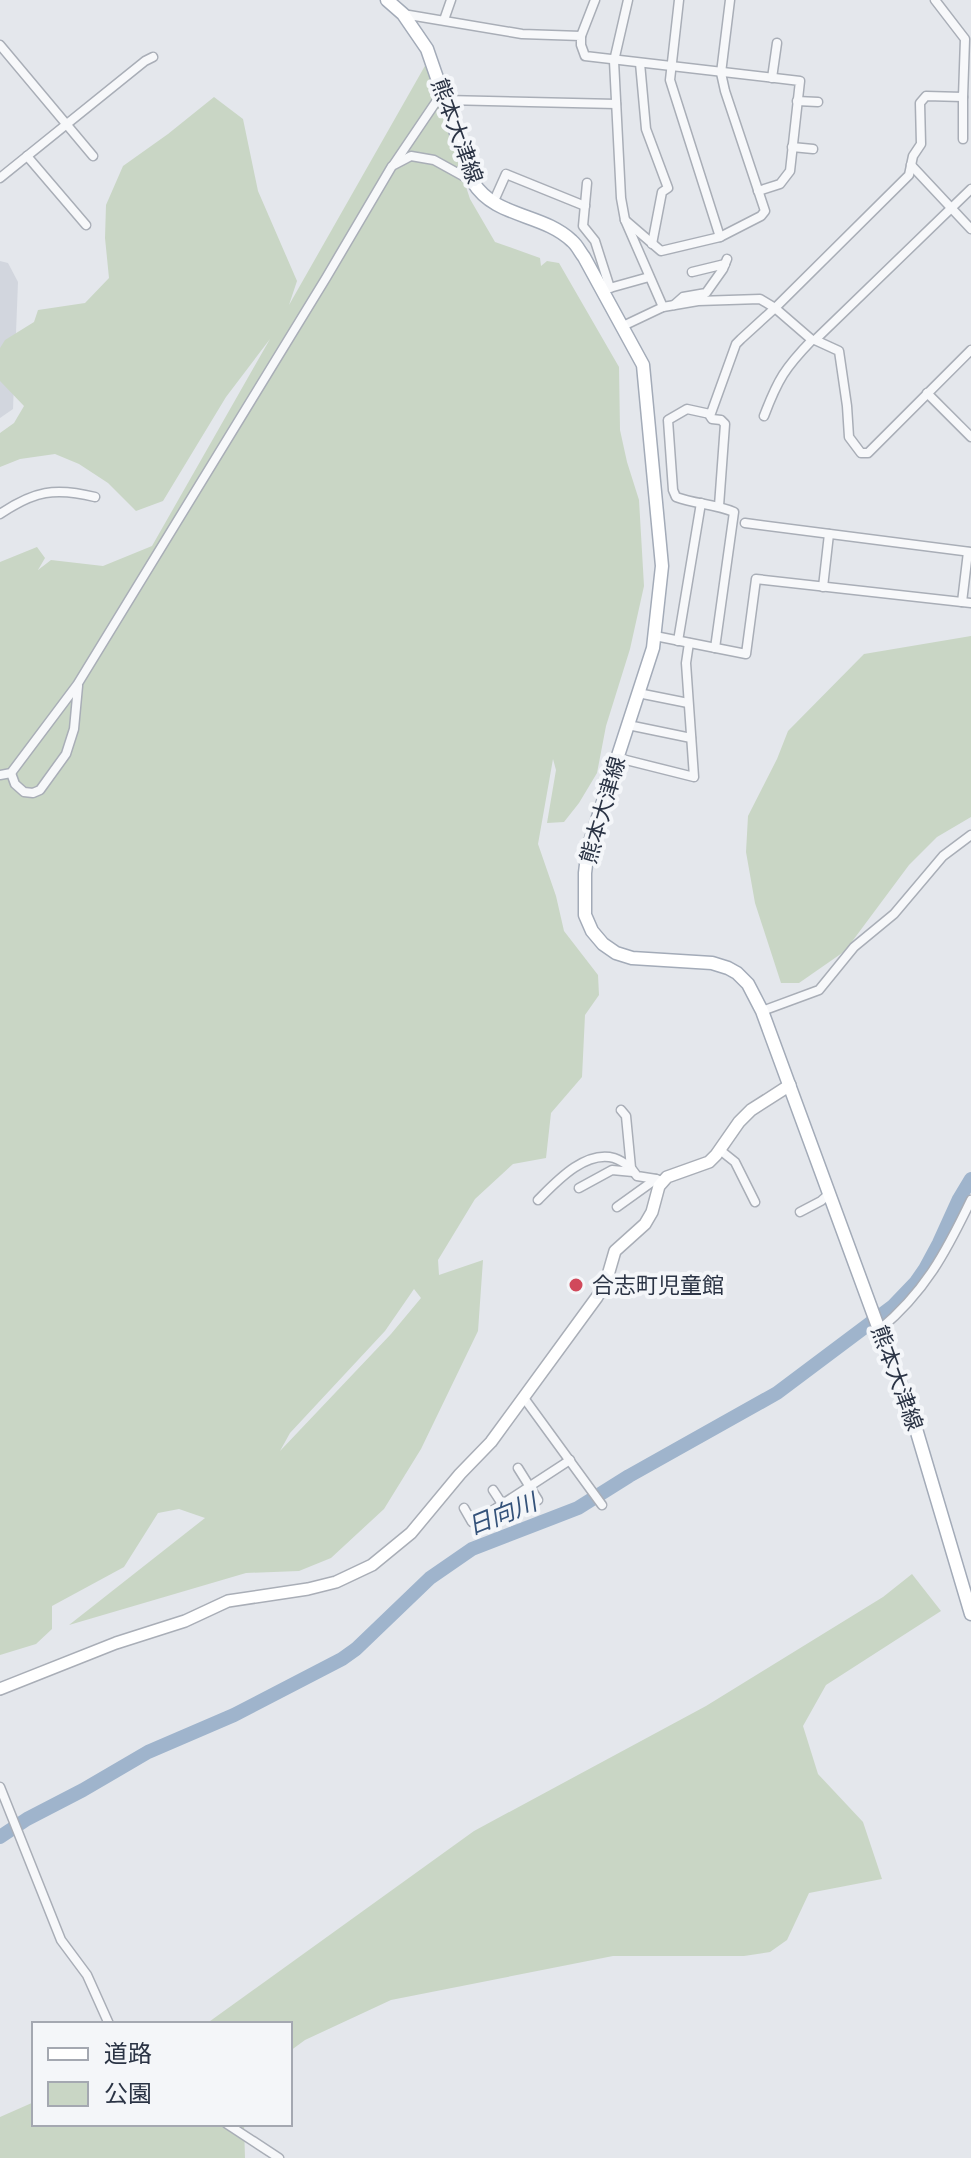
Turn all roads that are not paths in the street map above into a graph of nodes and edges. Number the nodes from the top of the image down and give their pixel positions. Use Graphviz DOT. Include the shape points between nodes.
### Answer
graph roads {
  1 [pos="387,0"];
  2 [pos="451,0"];
  3 [pos="595,0"];
  4 [pos="628,0"];
  5 [pos="679,0"];
  6 [pos="730,0"];
  7 [pos="935,0"];
  8 [pos="403,14"];
  9 [pos="444,20"];
  10 [pos="581,36"];
  11 [pos="777,43"];
  12 [pos="0,45"];
  13 [pos="153,57"];
  14 [pos="614,61"];
  15 [pos="640,63"];
  16 [pos="671,67"];
  17 [pos="721,73"];
  18 [pos="772,78"];
  19 [pos="444,96"];
  20 [pos="963,97"];
  21 [pos="797,101"];
  22 [pos="818,102"];
  23 [pos="616,104"];
  24 [pos="67,124"];
  25 [pos="963,139"];
  26 [pos="792,147"];
  27 [pos="813,149"];
  28 [pos="27,156"];
  29 [pos="93,156"];
  30 [pos="911,165"];
  31 [pos="392,166"];
  32 [pos="0,178"];
  33 [pos="473,182"];
  34 [pos="587,183"];
  35 [pos="971,189"];
  36 [pos="758,191"];
  37 [pos="493,203"];
  38 [pos="585,206"];
  39 [pos="951,208"];
  40 [pos="625,220"];
  41 [pos="86,225"];
  42 [pos="971,229"];
  43 [pos="720,237"];
  44 [pos="652,244"];
  45 [pos="692,272"];
  46 [pos="649,277"];
  47 [pos="606,290"];
  48 [pos="674,305"];
  49 [pos="663,307"];
  50 [pos="775,308"];
  51 [pos="623,326"];
  52 [pos="814,340"];
  53 [pos="970,355"];
  54 [pos="927,393"];
  55 [pos="710,414"];
  56 [pos="764,416"];
  57 [pos="971,437"];
  58 [pos="95,497"];
  59 [pos="701,503"];
  60 [pos="719,506"];
  61 [pos="0,514"];
  62 [pos="745,523"];
  63 [pos="829,534"];
  64 [pos="970,552"];
  65 [pos="823,587"];
  66 [pos="967,602"];
  67 [pos="655,636"];
  68 [pos="678,641"];
  69 [pos="689,643"];
  70 [pos="715,648"];
  71 [pos="78,683"];
  72 [pos="638,693"];
  73 [pos="688,703"];
  74 [pos="628,725"];
  75 [pos="691,738"];
  76 [pos="618,758"];
  77 [pos="11,773"];
  78 [pos="0,775"];
  79 [pos="971,835"];
  80 [pos="762,1011"];
  81 [pos="790,1085"];
  82 [pos="621,1110"];
  83 [pos="720,1150"];
  84 [pos="632,1170"];
  85 [pos="659,1180"];
  86 [pos="579,1188"];
  87 [pos="830,1193"];
  88 [pos="538,1200"];
  89 [pos="971,1200"];
  90 [pos="755,1202"];
  91 [pos="617,1207"];
  92 [pos="800,1212"];
  93 [pos="878,1328"];
  94 [pos="524,1398"];
  95 [pos="570,1460"];
  96 [pos="518,1468"];
  97 [pos="529,1486"];
  98 [pos="493,1490"];
  99 [pos="538,1500"];
  100 [pos="501,1503"];
  101 [pos="602,1505"];
  102 [pos="464,1508"];
  103 [pos="510,1516"];
  104 [pos="971,1614"];
  105 [pos="0,1689"];
  106 [pos="0,1787"];
  107 [pos="108,2022"];
  108 [pos="230,2126"];
  109 [pos="279,2158"];
  1 -- 8 [label="main road, 熊本大津線"];
  2 -- 9 [label="street"];
  3 -- 10 [label="street"];
  4 -- 14 [label="street"];
  5 -- 16 [label="street"];
  6 -- 17 [label="street"];
  7 -- 20 [label="street" via="965,39"];
  8 -- 9 [label="street"];
  8 -- 19 [label="main road, 熊本大津線" via="427,49"];
  9 -- 10 [label="street" via="522,34"];
  10 -- 14 [label="street" via="585,56"];
  11 -- 18 [label="street"];
  12 -- 24 [label="street"];
  13 -- 24 [label="street"];
  14 -- 15 [label="street"];
  14 -- 23 [label="street"];
  15 -- 16 [label="street"];
  15 -- 44 [label="street" via="646,129 668,188 662,192"];
  16 -- 17 [label="street"];
  16 -- 43 [label="street" via="670,80"];
  17 -- 18 [label="street"];
  17 -- 36 [label="street"];
  18 -- 21 [label="street" via="800,81"];
  19 -- 23 [label="street"];
  19 -- 31 [label="street"];
  19 -- 33 [label="main road, 熊本大津線"];
  20 -- 25 [label="street"];
  20 -- 30 [label="street" via="926,96 920,103 921,144"];
  21 -- 22 [label="street"];
  21 -- 26 [label="street"];
  23 -- 40 [label="street"];
  24 -- 28 [label="street"];
  24 -- 29 [label="street"];
  26 -- 27 [label="street"];
  26 -- 36 [label="street" via="790,171 780,184"];
  28 -- 32 [label="street"];
  28 -- 41 [label="street"];
  30 -- 39 [label="street"];
  30 -- 50 [label="street" via="909,175"];
  31 -- 33 [label="street" via="411,156 434,160"];
  31 -- 71 [label="street"];
  33 -- 37 [label="main road, 熊本大津線"];
  34 -- 38 [label="street"];
  35 -- 39 [label="street"];
  36 -- 43 [label="street" via="765,211 761,216"];
  37 -- 38 [label="street" via="506,174"];
  37 -- 47 [label="main road, 熊本大津線" via="572,241"];
  38 -- 47 [label="street" via="583,226 595,241"];
  39 -- 42 [label="street"];
  39 -- 52 [label="street"];
  40 -- 44 [label="street"];
  40 -- 46 [label="street"];
  43 -- 44 [label="street" via="661,251"];
  45 -- 48 [label="street" via="726,262 706,293 683,297"];
  46 -- 47 [label="street"];
  46 -- 49 [label="street"];
  47 -- 51 [label="main road, 熊本大津線"];
  48 -- 49 [label="street"];
  48 -- 50 [label="street" via="760,299"];
  49 -- 51 [label="street"];
  50 -- 52 [label="street"];
  50 -- 55 [label="street" via="736,344"];
  51 -- 67 [label="main road, 熊本大津線" via="645,376 662,566"];
  52 -- 54 [label="street" via="839,351 849,437 861,453 868,453"];
  52 -- 56 [label="street" via="777,381"];
  53 -- 54 [label="street"];
  54 -- 57 [label="street"];
  55 -- 59 [label="street" via="687,409 668,420 673,490 676,497"];
  55 -- 60 [label="street" via="725,424"];
  58 -- 61 [label="street" via="48,491"];
  59 -- 60 [label="street"];
  59 -- 68 [label="street"];
  60 -- 70 [label="street" via="734,512"];
  62 -- 63 [label="street"];
  63 -- 64 [label="street"];
  63 -- 65 [label="street"];
  64 -- 66 [label="street"];
  65 -- 66 [label="street"];
  65 -- 70 [label="street" via="756,579 746,654"];
  67 -- 68 [label="street"];
  67 -- 72 [label="main road, 熊本大津線"];
  68 -- 69 [label="street"];
  69 -- 70 [label="street"];
  69 -- 73 [label="street"];
  71 -- 77 [label="street"];
  71 -- 77 [label="street" via="66,754 40,790 24,792"];
  72 -- 73 [label="street"];
  72 -- 74 [label="main road, 熊本大津線"];
  73 -- 75 [label="street"];
  74 -- 75 [label="street"];
  74 -- 76 [label="main road, 熊本大津線"];
  75 -- 76 [label="street" via="694,777"];
  76 -- 80 [label="main road, 熊本大津線" via="588,848 585,915 592,931 616,953 632,958 728,968 748,984"];
  77 -- 78 [label="street"];
  79 -- 80 [label="street" via="943,856 819,990"];
  80 -- 81 [label="main road, 熊本大津線"];
  81 -- 83 [label="street" via="751,1110"];
  81 -- 87 [label="main road, 熊本大津線"];
  82 -- 84 [label="street"];
  83 -- 85 [label="street" via="709,1162"];
  83 -- 90 [label="street" via="735,1162"];
  84 -- 85 [label="street"];
  84 -- 86 [label="street" via="612,1170"];
  84 -- 88 [label="street" via="612,1157 593,1159 565,1174"];
  85 -- 91 [label="street"];
  85 -- 94 [label="street" via="645,1224 615,1251 597,1297"];
  87 -- 92 [label="street"];
  87 -- 93 [label="main road, 熊本大津線"];
  89 -- 93 [label="street" via="935,1269 903,1310"];
  93 -- 104 [label="main road, 熊本大津線" via="908,1402"];
  94 -- 95 [label="street"];
  94 -- 105 [label="street" via="411,1533 372,1565 308,1589 228,1601"];
  95 -- 97 [label="street"];
  95 -- 101 [label="street"];
  96 -- 97 [label="street"];
  97 -- 99 [label="street"];
  97 -- 100 [label="street"];
  98 -- 100 [label="street"];
  100 -- 102 [label="street" via="475,1522"];
  100 -- 103 [label="street"];
  106 -- 107 [label="street" via="61,1940 87,1975"];
  108 -- 109 [label="street"];
}
